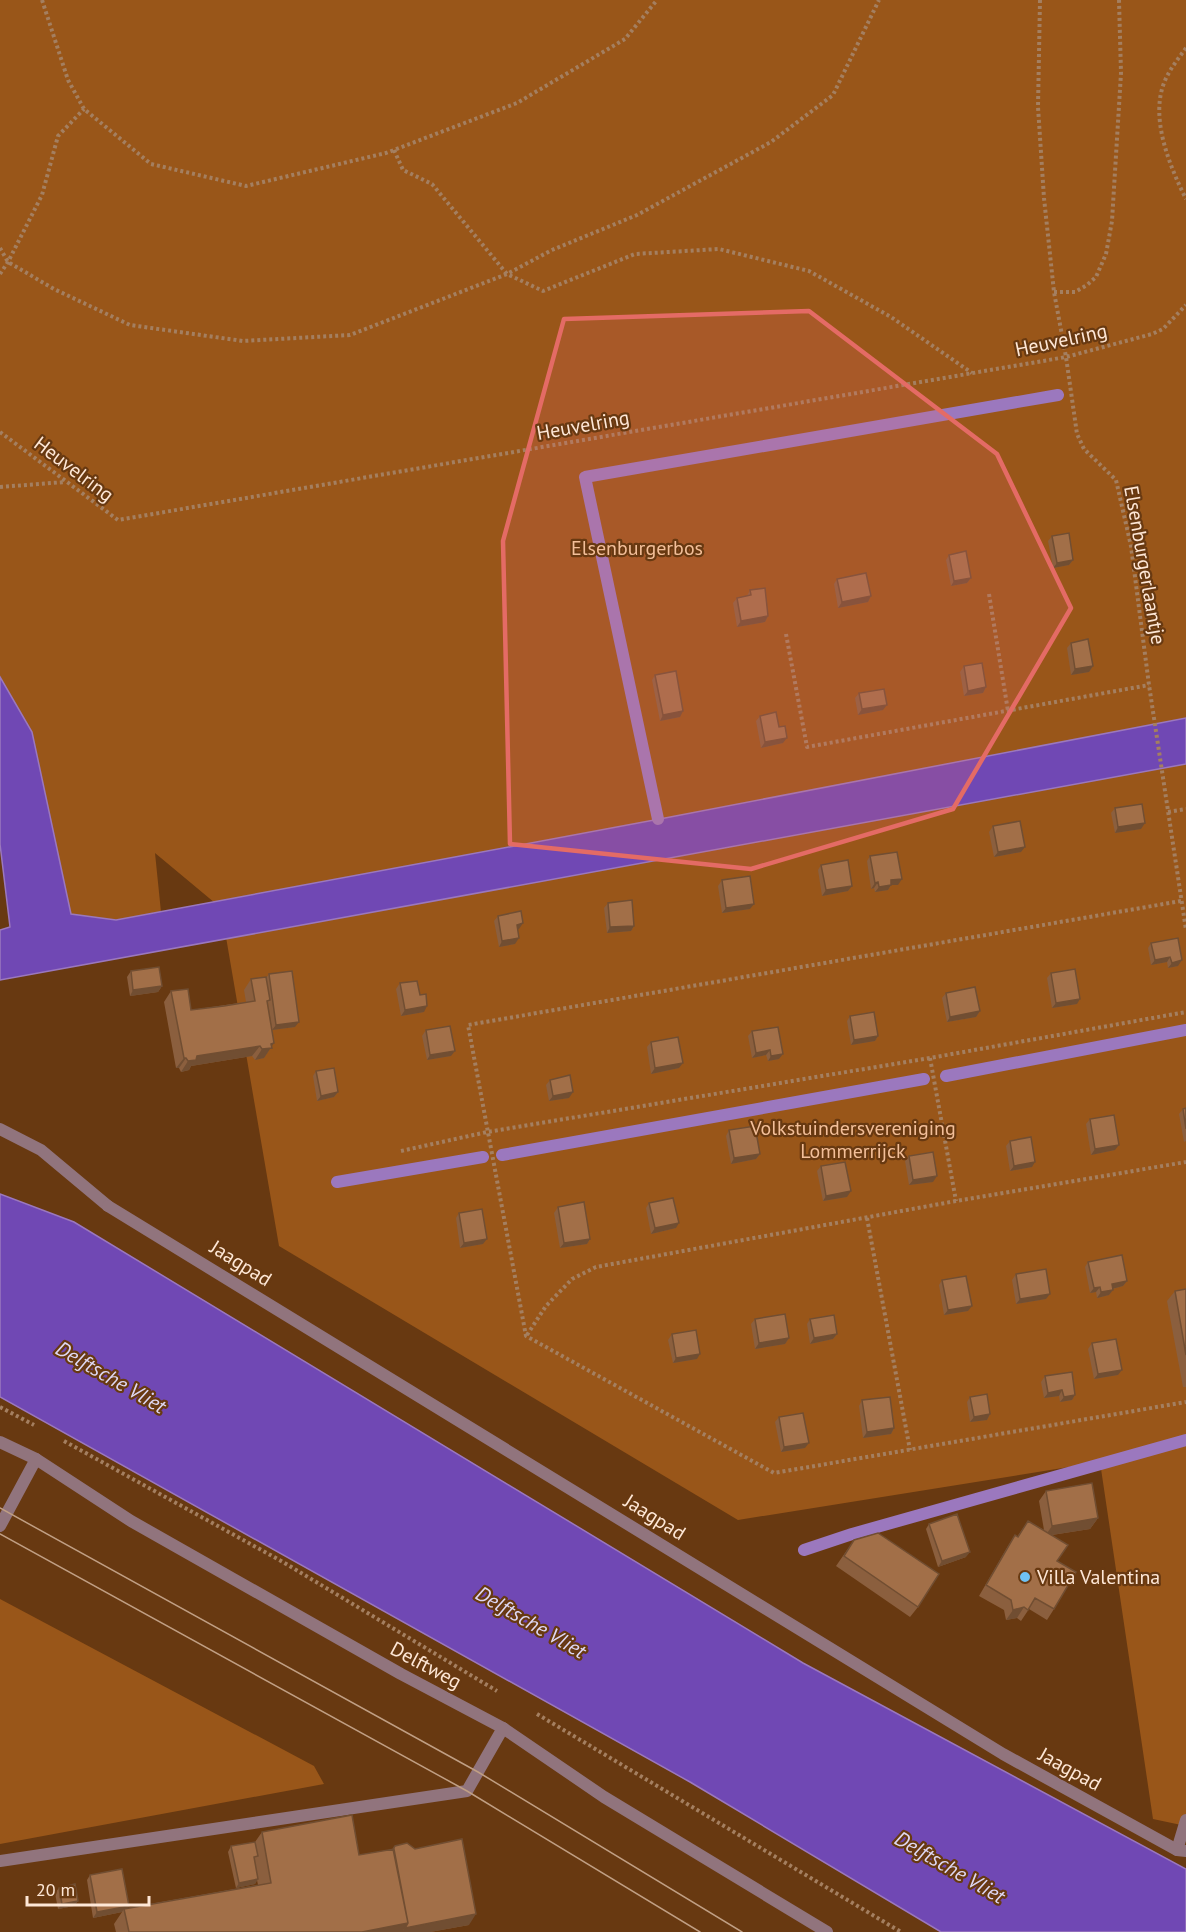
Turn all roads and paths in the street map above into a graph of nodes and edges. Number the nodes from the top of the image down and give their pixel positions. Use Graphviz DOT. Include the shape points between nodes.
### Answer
graph roads {
  1 [pos="42,0"];
  2 [pos="657,0"];
  3 [pos="879,0"];
  4 [pos="1040,0"];
  5 [pos="1119,0"];
  6 [pos="1186,48"];
  7 [pos="84,109"];
  8 [pos="394,150"];
  9 [pos="1186,199"];
  10 [pos="0,248"];
  11 [pos="8,262"];
  12 [pos="0,274"];
  13 [pos="507,274"];
  14 [pos="1054,292"];
  15 [pos="1186,305"];
  16 [pos="1066,357"];
  17 [pos="973,374"];
  18 [pos="0,432"];
  19 [pos="65,482"];
  20 [pos="0,487"];
  21 [pos="989,594"];
  22 [pos="786,634"];
  23 [pos="1149,685"];
  24 [pos="1008,711"];
  25 [pos="1186,809"];
  26 [pos="1168,812"];
  27 [pos="1181,902"];
  28 [pos="1186,930"];
  29 [pos="1186,1012"];
  30 [pos="930,1058"];
  31 [pos="0,1129"];
  32 [pos="487,1132"];
  33 [pos="400,1151"];
  34 [pos="1186,1162"];
  35 [pos="956,1202"];
  36 [pos="867,1218"];
  37 [pos="526,1336"];
  38 [pos="1186,1402"];
  39 [pos="0,1407"];
  40 [pos="40,1428"];
  41 [pos="60,1439"];
  42 [pos="0,1442"];
  43 [pos="910,1450"];
  44 [pos="36,1459"];
  45 [pos="0,1526"];
  46 [pos="498,1692"];
  47 [pos="528,1710"];
  48 [pos="503,1728"];
  49 [pos="1186,1820"];
  50 [pos="1181,1851"];
  51 [pos="0,1862"];
  52 [pos="827,1932"];
  53 [pos="901,1932"];
  1 -- 7 [label="path" via="68,80"];
  2 -- 8 [label="path" via="625,39 517,103"];
  3 -- 13 [label="path" via="833,95 771,142 637,215 552,250"];
  4 -- 14 [label="path, Elsenburgerlaantje" via="1038,107"];
  5 -- 14 [label="path" via="1121,73 1112,221 1106,254 1096,277 1087,285 1075,292"];
  6 -- 9 [label="path" via="1163,85 1159,108 1168,158"];
  7 -- 8 [label="path" via="151,164 246,186"];
  7 -- 11 [label="path" via="58,136 42,195"];
  8 -- 13 [label="path" via="403,170 432,183"];
  10 -- 11 [label="path"];
  11 -- 12 [label="path"];
  11 -- 13 [label="path" via="130,325 243,341 350,335"];
  13 -- 17 [label="path" via="543,291 635,254 719,249 809,271 891,317"];
  14 -- 16 [label="path, Elsenburgerlaantje"];
  15 -- 16 [label="path, Heuvelring" via="1163,329 1152,334"];
  16 -- 17 [label="path, Heuvelring"];
  16 -- 23 [label="path, Elsenburgerlaantje" via="1079,442 1116,480 1131,546"];
  17 -- 19 [label="path, Heuvelring" via="118,520"];
  18 -- 19 [label="path, Heuvelring"];
  19 -- 20 [label="path"];
  21 -- 24 [label="path"];
  22 -- 24 [label="path" via="807,747"];
  23 -- 24 [label="path"];
  23 -- 26 [label="path, Elsenburgerlaantje"];
  25 -- 26 [label="path"];
  26 -- 27 [label="path, Elsenburgerlaantje"];
  27 -- 28 [label="path, Elsenburgerlaantje"];
  27 -- 32 [label="path" via="468,1025"];
  29 -- 30 [label="path"];
  30 -- 32 [label="path"];
  30 -- 35 [label="path"];
  31 -- 50 [label="street, Jaagpad" via="41,1150 108,1206 1003,1754"];
  32 -- 33 [label="path"];
  32 -- 37 [label="path"];
  34 -- 35 [label="path"];
  35 -- 36 [label="path"];
  36 -- 37 [label="path" via="596,1268 572,1279 546,1305"];
  36 -- 43 [label="path"];
  37 -- 43 [label="path" via="774,1473"];
  38 -- 43 [label="path"];
  39 -- 40 [label="path"];
  41 -- 46 [label="path" via="284,1562"];
  42 -- 44 [label="street, Delftweg"];
  44 -- 45 [label="street"];
  44 -- 48 [label="street, Delftweg" via="131,1521"];
  47 -- 53 [label="path"];
  48 -- 51 [label="street" via="467,1791"];
  48 -- 52 [label="street, Delftweg" via="604,1797"];
  49 -- 50 [label="street"];
}
